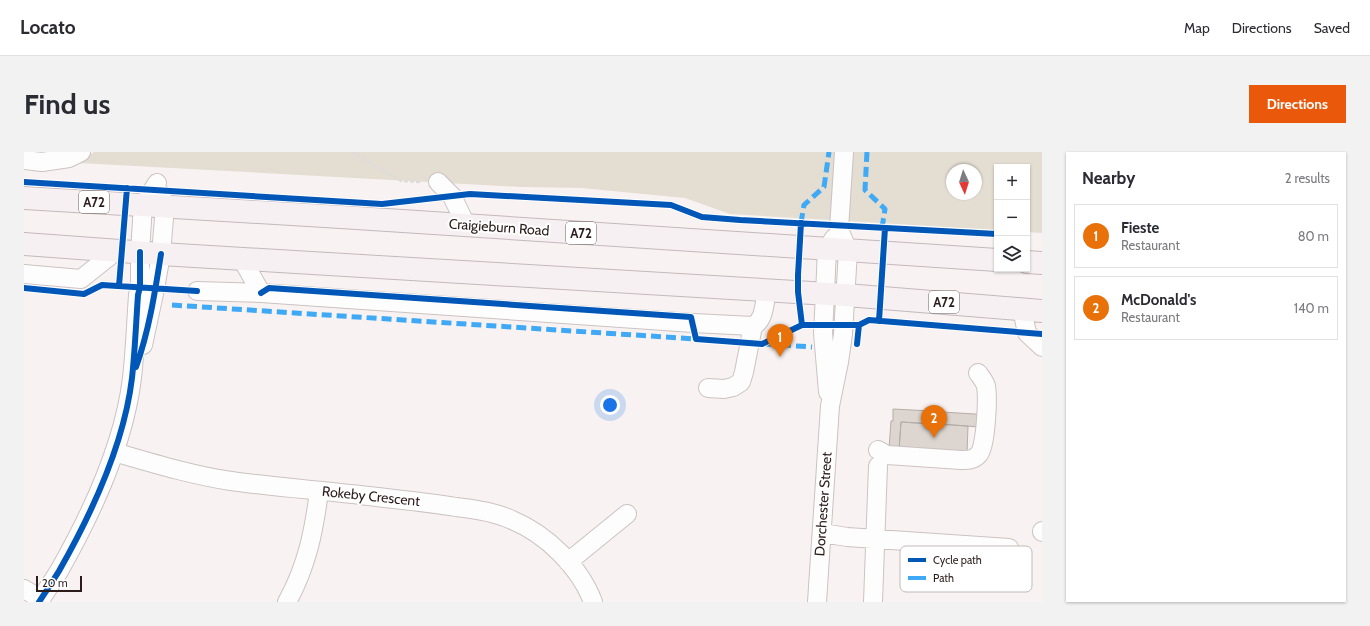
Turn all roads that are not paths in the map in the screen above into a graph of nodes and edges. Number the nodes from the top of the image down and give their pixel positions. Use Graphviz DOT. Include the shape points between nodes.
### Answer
graph roads {
  1 [pos="80,152"];
  2 [pos="844,152"];
  3 [pos="24,160"];
  4 [pos="438,182"];
  5 [pos="24,198"];
  6 [pos="154,206"];
  7 [pos="466,225"];
  8 [pos="839,229"];
  9 [pos="24,244"];
  10 [pos="827,249"];
  11 [pos="116,250"];
  12 [pos="848,251"];
  13 [pos="150,253"];
  14 [pos="242,259"];
  15 [pos="994,260"];
  16 [pos="1030,262"];
  17 [pos="1042,263"];
  18 [pos="24,274"];
  19 [pos="197,290"];
  20 [pos="767,291"];
  21 [pos="262,293"];
  22 [pos="835,294"];
  23 [pos="1032,310"];
  24 [pos="752,326"];
  25 [pos="1042,347"];
  26 [pos="978,373"];
  27 [pos="708,388"];
  28 [pos="977,392"];
  29 [pos="982,450"];
  30 [pos="114,452"];
  31 [pos="319,491"];
  32 [pos="627,514"];
  33 [pos="822,533"];
  34 [pos="876,539"];
  35 [pos="979,546"];
  36 [pos="568,562"];
  37 [pos="24,588"];
  38 [pos="40,601"];
  39 [pos="287,602"];
  40 [pos="593,602"];
  41 [pos="817,602"];
  42 [pos="874,602"];
  1 -- 3 [label="street" via="69,158 42,162"];
  2 -- 8 [label="street"];
  4 -- 7 [label="street" via="452,196"];
  5 -- 6 [label="main road, Craigieburn Road / A72"];
  6 -- 7 [label="main road, Craigieburn Road / A72"];
  6 -- 13 [label="street"];
  7 -- 10 [label="main road, Craigieburn Road / A72"];
  8 -- 10 [label="street"];
  8 -- 12 [label="street"];
  9 -- 11 [label="main road, A72"];
  10 -- 12 [label="main road, Craigieburn Road / A72"];
  10 -- 22 [label="street, Dorchester Street"];
  11 -- 13 [label="main road, A72"];
  11 -- 18 [label="street" via="81,279"];
  12 -- 15 [label="main road, Craigieburn Road / A72"];
  12 -- 22 [label="street, Dorchester Street"];
  13 -- 14 [label="main road, A72"];
  13 -- 30 [label="street" via="138,296 132,378"];
  14 -- 20 [label="main road, A72"];
  14 -- 21 [label="street"];
  16 -- 17 [label="main road"];
  19 -- 21 [label="street"];
  20 -- 22 [label="main road, A72"];
  20 -- 24 [label="street" via="762,316 758,324"];
  21 -- 24 [label="street"];
  22 -- 23 [label="main road, A72"];
  22 -- 33 [label="street, Dorchester Street" via="844,334 830,406"];
  23 -- 25 [label="street" via="1027,333"];
  24 -- 27 [label="street" via="740,382 724,389"];
  26 -- 29 [label="street" via="984,380 987,395"];
  28 -- 29 [label="street" via="976,428"];
  29 -- 34 [label="street" via="973,459 961,460 887,454 878,458"];
  30 -- 31 [label="street, Rokeby Crescent" via="203,476"];
  30 -- 38 [label="street" via="92,507"];
  31 -- 36 [label="street, Rokeby Crescent" via="444,505 496,514 529,528 545,539"];
  31 -- 39 [label="street" via="310,547"];
  32 -- 36 [label="street"];
  33 -- 34 [label="street"];
  33 -- 41 [label="street, Dorchester Street"];
  34 -- 35 [label="street"];
  34 -- 42 [label="street"];
  36 -- 40 [label="street, Rokeby Crescent" via="583,582"];
  37 -- 38 [label="street"];
}
